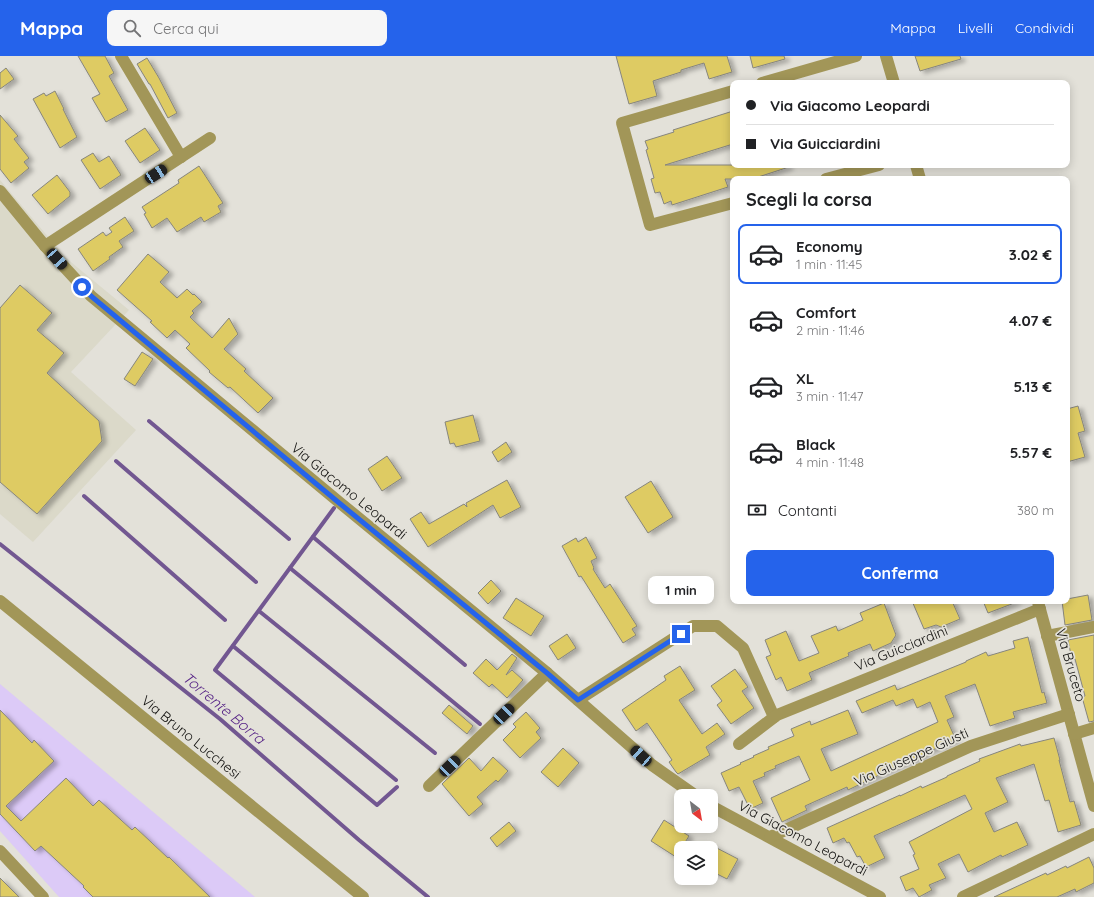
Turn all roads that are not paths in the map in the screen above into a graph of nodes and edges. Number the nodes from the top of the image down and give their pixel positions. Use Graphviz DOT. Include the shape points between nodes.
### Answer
graph roads {
  1 [pos="121,56"];
  2 [pos="856,56"];
  3 [pos="886,56"];
  4 [pos="772,80"];
  5 [pos="893,80"];
  6 [pos="730,92"];
  7 [pos="210,138"];
  8 [pos="181,157"];
  9 [pos="868,168"];
  10 [pos="837,176"];
  11 [pos="0,191"];
  12 [pos="730,204"];
  13 [pos="45,246"];
  14 [pos="0,601"];
  15 [pos="1038,605"];
  16 [pos="1094,627"];
  17 [pos="1047,636"];
  18 [pos="547,673"];
  19 [pos="578,700"];
  20 [pos="1069,714"];
  21 [pos="774,717"];
  22 [pos="1094,728"];
  23 [pos="1074,734"];
  24 [pos="739,744"];
  25 [pos="429,786"];
  26 [pos="686,789"];
  27 [pos="1094,806"];
  28 [pos="718,810"];
  29 [pos="1094,834"];
  30 [pos="770,837"];
  31 [pos="0,851"];
  32 [pos="43,897"];
  33 [pos="363,897"];
  34 [pos="880,897"];
  35 [pos="963,897"];
  1 -- 8 [label="street"];
  2 -- 4 [label="street"];
  3 -- 5 [label="street"];
  6 -- 12 [label="street" via="622,123 650,225"];
  7 -- 8 [label="street"];
  8 -- 13 [label="street"];
  9 -- 10 [label="street"];
  11 -- 13 [label="street, Via Giacomo Leopardi"];
  13 -- 18 [label="street, Via Giacomo Leopardi" via="91,296"];
  14 -- 33 [label="street, Via Bruno Lucchesi"];
  15 -- 17 [label="street, Via Bruceto"];
  15 -- 21 [label="street, Via Guicciardini"];
  16 -- 17 [label="street"];
  17 -- 20 [label="street, Via Bruceto"];
  18 -- 19 [label="street, Via Giacomo Leopardi"];
  18 -- 25 [label="street"];
  19 -- 21 [label="street" via="692,626 717,626 743,648"];
  19 -- 26 [label="street, Via Giacomo Leopardi" via="652,765"];
  20 -- 23 [label="street, Via Bruceto"];
  20 -- 30 [label="street, Via Giuseppe Giusti" via="971,746"];
  21 -- 24 [label="street, Via Guicciardini"];
  22 -- 23 [label="street"];
  23 -- 27 [label="street, Via Bruceto"];
  28 -- 30 [label="street, Via Giacomo Leopardi"];
  29 -- 35 [label="street"];
  30 -- 34 [label="street, Via Giacomo Leopardi"];
  31 -- 32 [label="street"];
}
